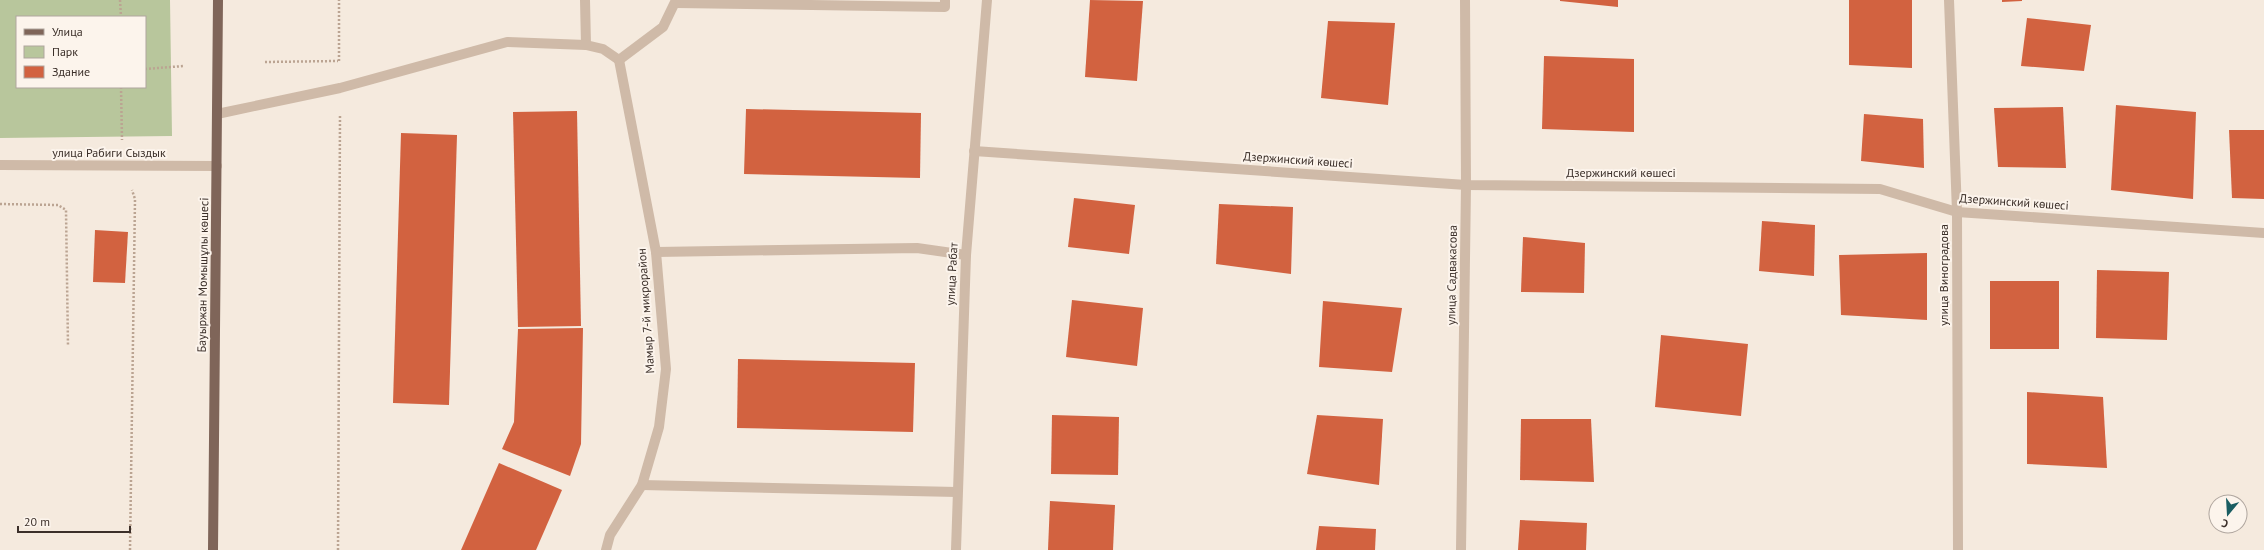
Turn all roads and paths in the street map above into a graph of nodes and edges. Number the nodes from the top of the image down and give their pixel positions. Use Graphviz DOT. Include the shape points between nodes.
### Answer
graph roads {
  1 [pos="120,0"];
  2 [pos="218,0"];
  3 [pos="339,0"];
  4 [pos="585,0"];
  5 [pos="945,0"];
  6 [pos="987,0"];
  7 [pos="1465,0"];
  8 [pos="1949,0"];
  9 [pos="676,1"];
  10 [pos="120,16"];
  11 [pos="586,45"];
  12 [pos="619,60"];
  13 [pos="339,61"];
  14 [pos="265,62"];
  15 [pos="184,66"];
  16 [pos="146,69"];
  17 [pos="121,88"];
  18 [pos="340,88"];
  19 [pos="218,114"];
  20 [pos="974,151"];
  21 [pos="0,165"];
  22 [pos="122,166"];
  23 [pos="217,166"];
  24 [pos="1466,185"];
  25 [pos="0,204"];
  26 [pos="1957,212"];
  27 [pos="2264,233"];
  28 [pos="656,252"];
  29 [pos="966,255"];
  30 [pos="68,346"];
  31 [pos="642,486"];
  32 [pos="957,492"];
  33 [pos="130,550"];
  34 [pos="213,550"];
  35 [pos="338,550"];
  36 [pos="606,550"];
  37 [pos="956,550"];
  38 [pos="1461,550"];
  39 [pos="1958,550"];
  1 -- 10 [label="path"];
  2 -- 19 [label="main road, Бауыржан Момышұлы көшесі"];
  3 -- 13 [label="path"];
  4 -- 11 [label="street"];
  5 -- 9 [label="street" via="945,7"];
  6 -- 20 [label="street, улица Рабат"];
  7 -- 24 [label="street, улица Садвакасова"];
  8 -- 26 [label="street, улица Виноградова"];
  9 -- 12 [label="street" via="663,26"];
  11 -- 12 [label="street" via="603,49"];
  11 -- 18 [label="street" via="507,42"];
  12 -- 28 [label="street, Мамыр 7-й микрорайон"];
  13 -- 14 [label="path"];
  13 -- 18 [label="path"];
  15 -- 16 [label="path"];
  17 -- 22 [label="path"];
  18 -- 19 [label="street"];
  18 -- 35 [label="path"];
  19 -- 23 [label="main road, Бауыржан Момышұлы көшесі"];
  20 -- 24 [label="street, Дзержинский көшесі"];
  20 -- 29 [label="street, улица Рабат"];
  21 -- 22 [label="street, улица Рабиги Сыздык"];
  22 -- 23 [label="street, улица Рабиги Сыздык"];
  22 -- 33 [label="path" via="135,199"];
  23 -- 34 [label="main road, Бауыржан Момышұлы көшесі"];
  24 -- 26 [label="street, Дзержинский көшесі" via="1880,189"];
  24 -- 38 [label="street, улица Садвакасова"];
  25 -- 30 [label="path" via="58,205 66,210"];
  26 -- 27 [label="street, Дзержинский көшесі"];
  26 -- 39 [label="street, улица Виноградова"];
  28 -- 29 [label="street" via="917,248"];
  28 -- 31 [label="street, Мамыр 7-й микрорайон" via="666,369 659,427"];
  29 -- 32 [label="street, улица Рабат"];
  31 -- 32 [label="street"];
  31 -- 36 [label="street, Мамыр 7-й микрорайон" via="610,535"];
  32 -- 37 [label="street, улица Рабат"];
}
